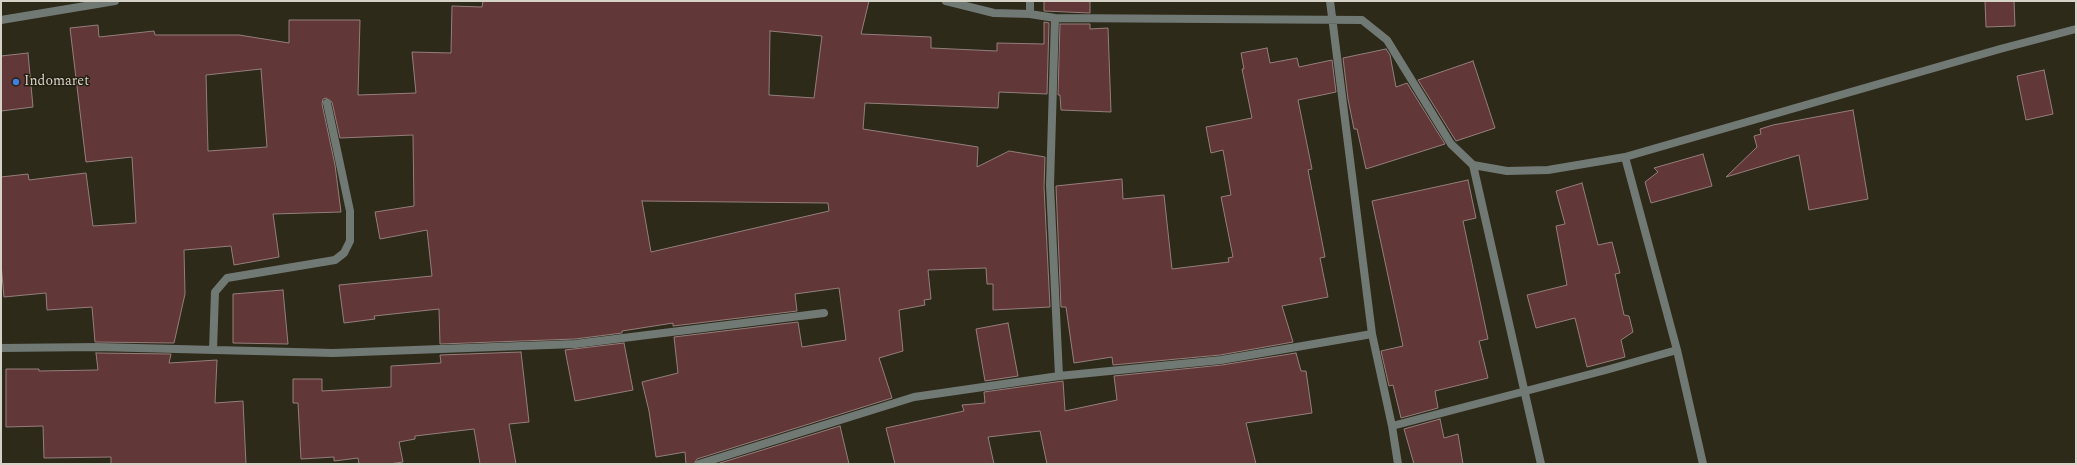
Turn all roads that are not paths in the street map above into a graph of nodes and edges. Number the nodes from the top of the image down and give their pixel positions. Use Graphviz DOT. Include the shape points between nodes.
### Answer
graph roads {
  1 [pos="115,1"];
  2 [pos="946,1"];
  3 [pos="1030,1"];
  4 [pos="1330,1"];
  5 [pos="1030,14"];
  6 [pos="1055,18"];
  7 [pos="1331,19"];
  8 [pos="1,20"];
  9 [pos="2076,29"];
  10 [pos="327,103"];
  11 [pos="1625,157"];
  12 [pos="1474,165"];
  13 [pos="824,313"];
  14 [pos="1372,334"];
  15 [pos="1,348"];
  16 [pos="213,350"];
  17 [pos="1677,350"];
  18 [pos="1059,376"];
  19 [pos="1525,391"];
  20 [pos="1392,426"];
  21 [pos="699,464"];
  22 [pos="1398,464"];
  23 [pos="1541,464"];
  24 [pos="1702,464"];
  1 -- 8 [label="street"];
  2 -- 5 [label="street" via="994,13"];
  3 -- 5 [label="street"];
  4 -- 7 [label="street"];
  5 -- 6 [label="street"];
  6 -- 7 [label="street"];
  6 -- 18 [label="street" via="1050,185"];
  7 -- 12 [label="street" via="1362,20 1386,40 1451,144"];
  7 -- 14 [label="street"];
  9 -- 11 [label="street"];
  10 -- 16 [label="street" via="350,211 350,241 344,253 335,260 227,278 215,292"];
  11 -- 12 [label="street" via="1548,170 1507,171"];
  11 -- 17 [label="street"];
  12 -- 19 [label="street"];
  13 -- 16 [label="street" via="575,344 333,353"];
  14 -- 18 [label="street" via="1221,360"];
  14 -- 20 [label="street"];
  15 -- 16 [label="street"];
  17 -- 19 [label="street"];
  17 -- 24 [label="street"];
  18 -- 21 [label="street" via="914,397"];
  19 -- 20 [label="street"];
  19 -- 23 [label="street"];
  20 -- 22 [label="street"];
}
